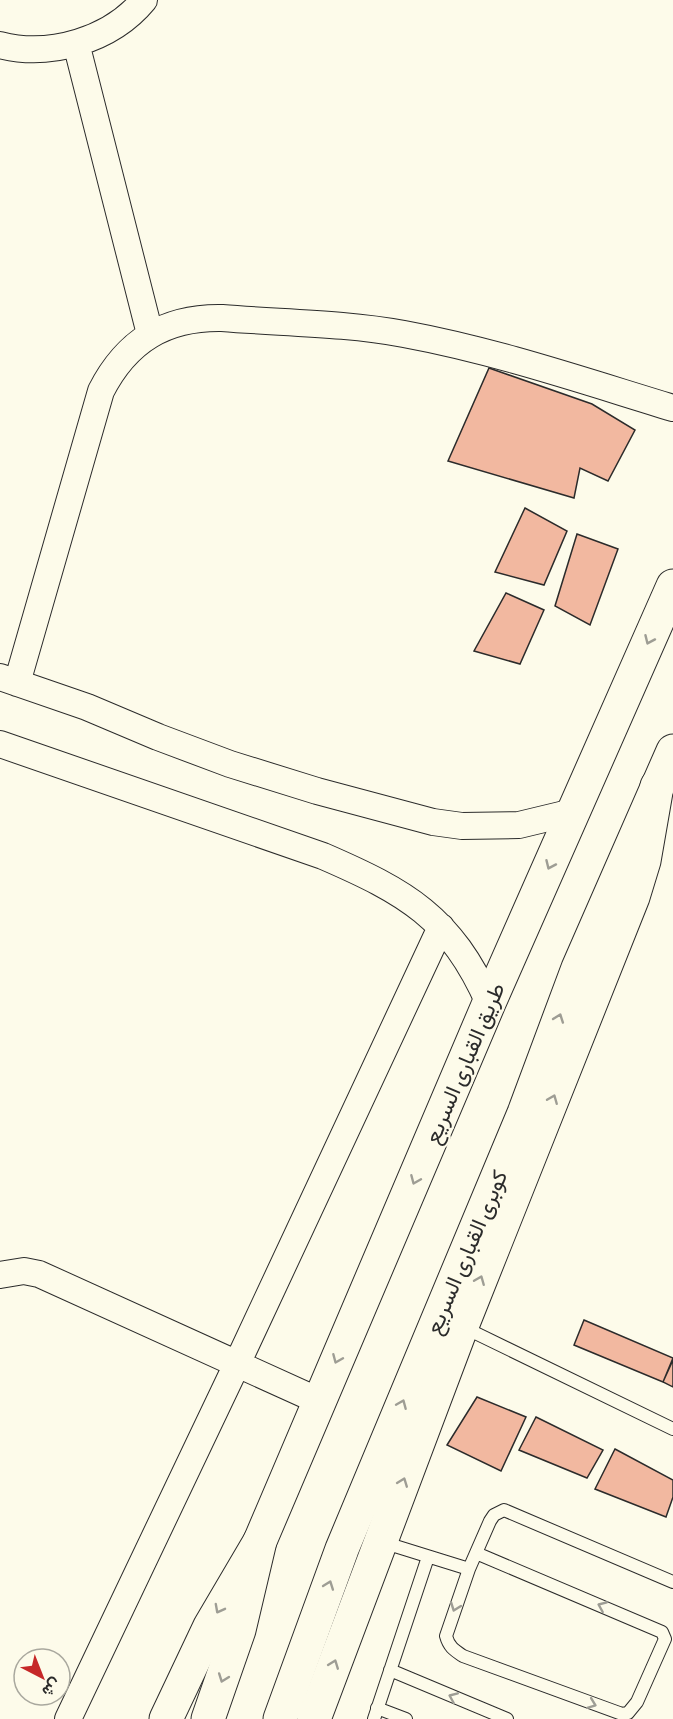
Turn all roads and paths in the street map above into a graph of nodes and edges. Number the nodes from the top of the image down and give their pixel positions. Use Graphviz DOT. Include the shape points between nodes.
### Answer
graph roads {
  1 [pos="144,0"];
  2 [pos="76,43"];
  3 [pos="0,45"];
  4 [pos="150,334"];
  5 [pos="673,408"];
  6 [pos="673,586"];
  7 [pos="9,680"];
  8 [pos="0,744"];
  9 [pos="673,752"];
  10 [pos="657,786"];
  11 [pos="573,812"];
  12 [pos="441,927"];
  13 [pos="489,1003"];
  14 [pos="0,1275"];
  15 [pos="462,1326"];
  16 [pos="237,1364"];
  17 [pos="319,1401"];
  18 [pos="673,1429"];
  19 [pos="260,1541"];
  20 [pos="380,1542"];
  21 [pos="476,1553"];
  22 [pos="428,1557"];
  23 [pos="469,1569"];
  24 [pos="673,1582"];
  25 [pos="390,1670"];
  26 [pos="376,1714"];
  27 [pos="68,1719"];
  28 [pos="166,1719"];
  29 [pos="208,1719"];
  30 [pos="280,1719"];
  31 [pos="314,1719"];
  32 [pos="406,1719"];
  33 [pos="507,1719"];
  1 -- 2 [label="street" via="122,21"];
  2 -- 3 [label="street" via="41,49"];
  2 -- 4 [label="street"];
  4 -- 5 [label="street" via="204,318 351,326 402,333 503,357"];
  4 -- 7 [label="street" via="121,358 102,391"];
  6 -- 11 [label="highway, طريق القبارى السريع, one-way"];
  7 -- 11 [label="street" via="231,764 433,822 519,825"];
  8 -- 12 [label="street" via="323,856 397,892"];
  9 -- 10 [label="highway"];
  15 -- 10 [label="highway, one-way" via="633,897 644,861"];
  30 -- 10 [label="highway, كوبرى القبارى السريع, one-way" via="342,1549 524,1113 578,968"];
  11 -- 13 [label="highway, طريق القبارى السريع, one-way"];
  12 -- 13 [label="street" via="469,960"];
  12 -- 16 [label="street"];
  13 -- 17 [label="highway, طريق القبارى السريع, one-way"];
  14 -- 16 [label="street" via="24,1271 39,1274"];
  15 -- 18 [label="lane"];
  20 -- 15 [label="highway, one-way"];
  16 -- 17 [label="street"];
  16 -- 27 [label="street"];
  17 -- 19 [label="highway, طريق القبارى السريع"];
  19 -- 28 [label="highway, one-way" via="210,1626"];
  19 -- 29 [label="highway, one-way" via="239,1630"];
  20 -- 22 [label="lane"];
  31 -- 20 [label="highway, one-way"];
  21 -- 23 [label="lane"];
  23 -- 21 [label="lane, one-way" via="446,1636 454,1650 614,1713 628,1713 633,1708 665,1639 662,1632"];
  21 -- 24 [label="lane" via="490,1521 504,1510"];
  22 -- 23 [label="lane"];
  22 -- 25 [label="lane"];
  25 -- 26 [label="lane"];
  33 -- 25 [label="lane, one-way"];
  26 -- 32 [label="lane"];
}
